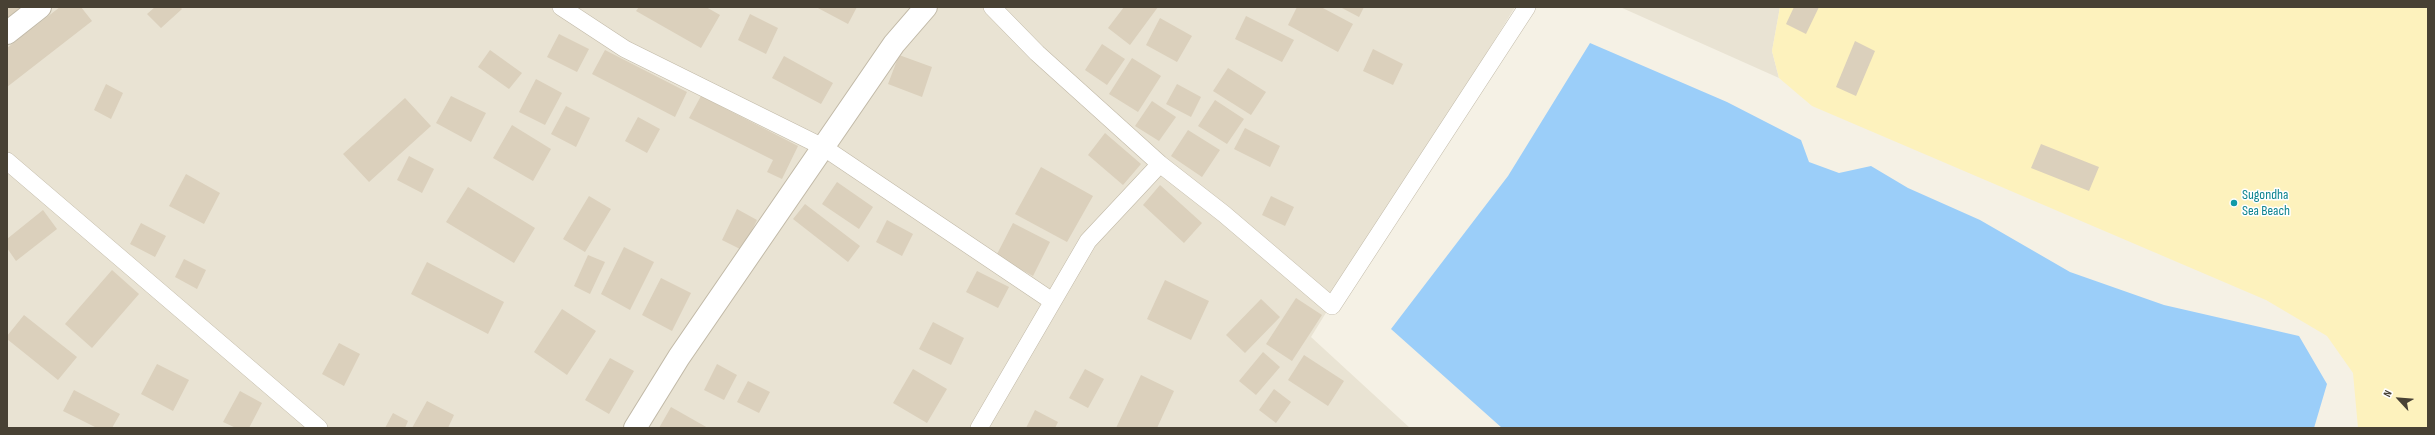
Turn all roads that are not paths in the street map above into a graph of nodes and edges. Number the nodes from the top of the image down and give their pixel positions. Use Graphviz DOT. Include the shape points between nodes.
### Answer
graph roads {
  1 [pos="40,7"];
  2 [pos="561,7"];
  3 [pos="926,7"];
  4 [pos="992,7"];
  5 [pos="1527,7"];
  6 [pos="7,33"];
  7 [pos="823,147"];
  8 [pos="7,161"];
  9 [pos="1160,164"];
  10 [pos="1052,301"];
  11 [pos="319,428"];
  12 [pos="635,428"];
  13 [pos="979,428"];
  1 -- 6 [label="street"];
  2 -- 7 [label="lane" via="625,49"];
  3 -- 7 [label="street" via="894,44"];
  4 -- 9 [label="lane" via="1037,53"];
  5 -- 9 [label="lane" via="1332,306 1224,214"];
  7 -- 10 [label="lane"];
  7 -- 12 [label="street" via="680,357"];
  8 -- 11 [label="lane"];
  9 -- 10 [label="lane" via="1088,241"];
  10 -- 13 [label="lane"];
}
